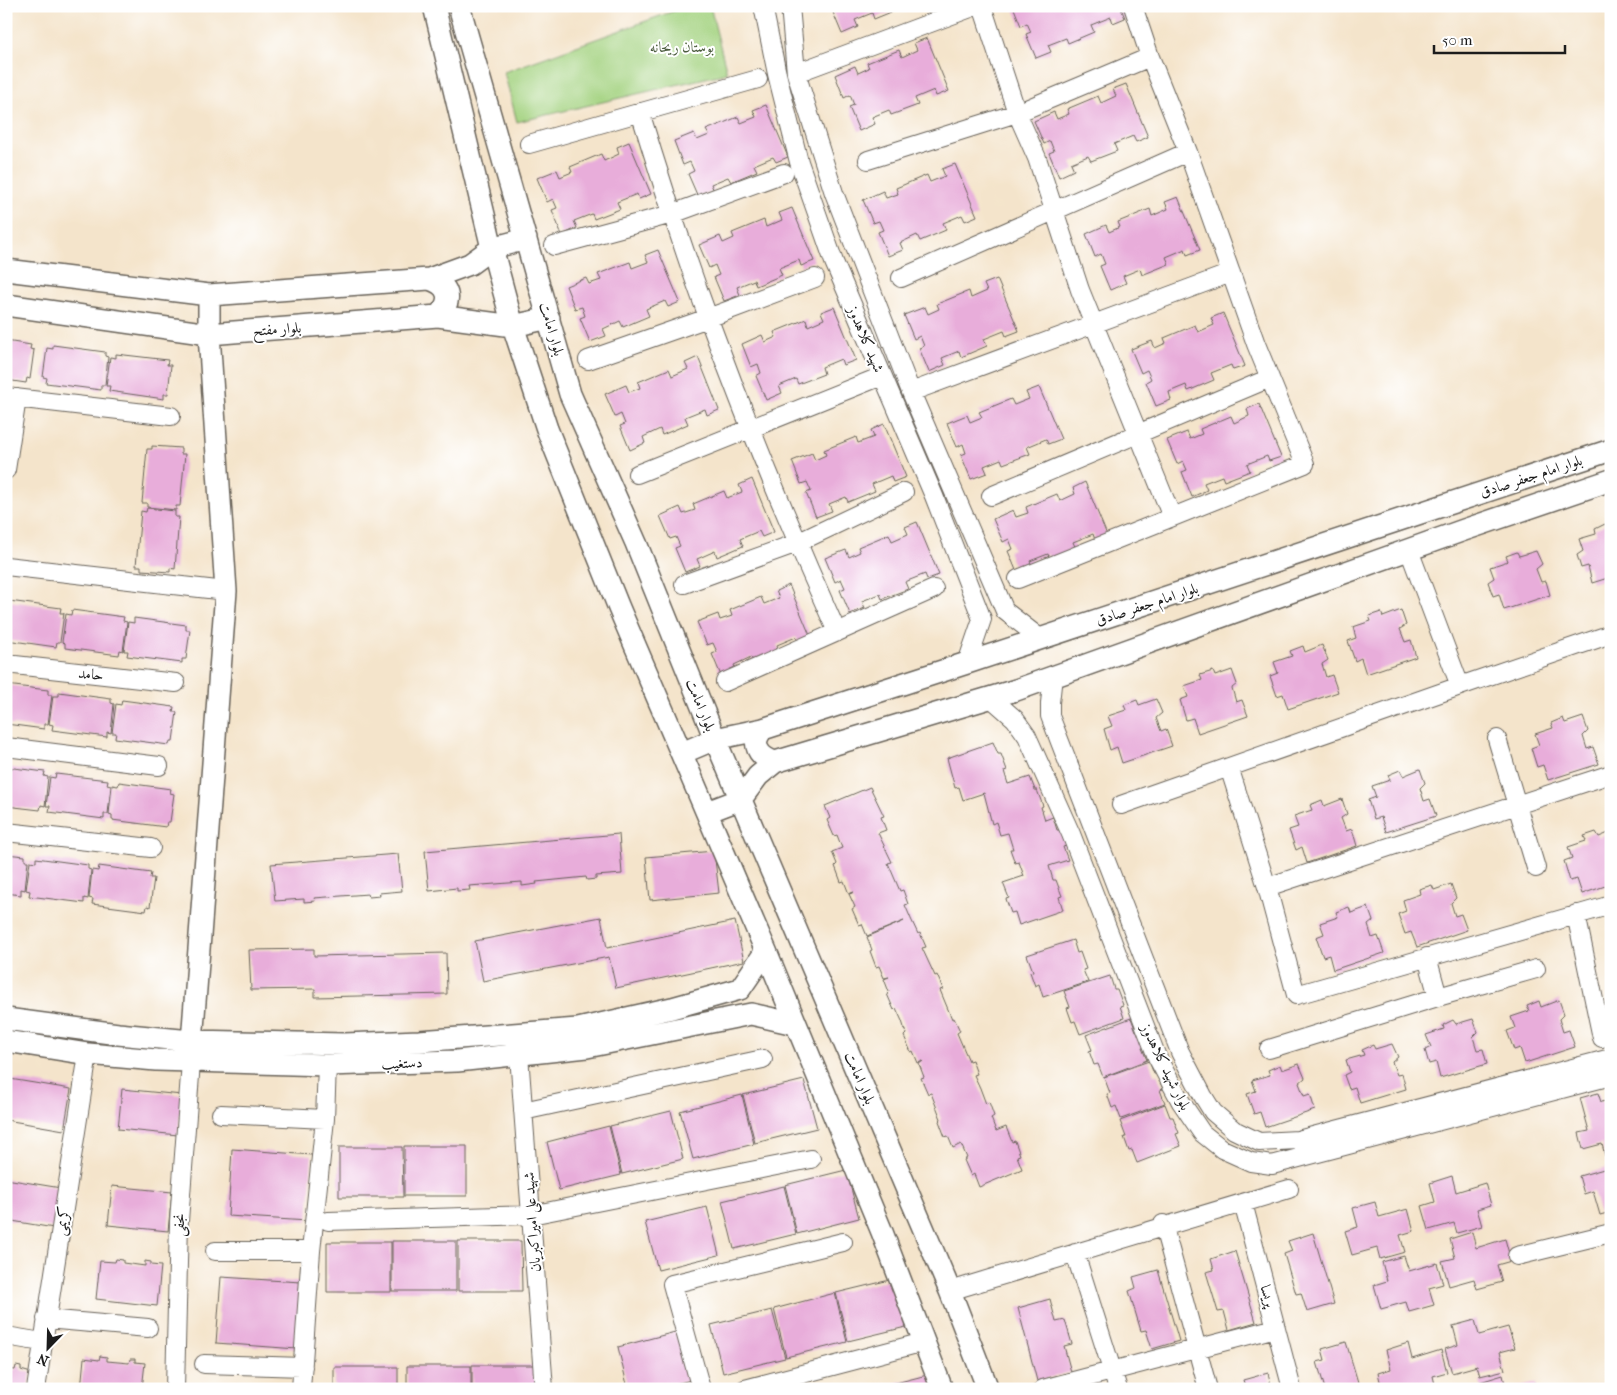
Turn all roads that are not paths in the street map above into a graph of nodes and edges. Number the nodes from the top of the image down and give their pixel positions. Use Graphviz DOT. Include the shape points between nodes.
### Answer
graph roads {
  1 [pos="434,6"];
  2 [pos="459,6"];
  3 [pos="763,6"];
  4 [pos="790,6"];
  5 [pos="976,6"];
  6 [pos="982,6"];
  7 [pos="1133,6"];
  8 [pos="1150,57"];
  9 [pos="796,72"];
  10 [pos="758,79"];
  11 [pos="640,112"];
  12 [pos="1017,113"];
  13 [pos="529,144"];
  14 [pos="1188,152"];
  15 [pos="868,160"];
  16 [pos="784,174"];
  17 [pos="1054,211"];
  18 [pos="672,214"];
  19 [pos="526,239"];
  20 [pos="554,246"];
  21 [pos="492,248"];
  22 [pos="6,270"];
  23 [pos="1231,274"];
  24 [pos="814,278"];
  25 [pos="901,278"];
  26 [pos="429,279"];
  27 [pos="209,294"];
  28 [pos="6,305"];
  29 [pos="438,316"];
  30 [pos="548,318"];
  31 [pos="708,318"];
  32 [pos="1094,323"];
  33 [pos="513,326"];
  34 [pos="210,334"];
  35 [pos="588,360"];
  36 [pos="882,376"];
  37 [pos="1270,378"];
  38 [pos="911,392"];
  39 [pos="11,398"];
  40 [pos="170,416"];
  41 [pos="751,428"];
  42 [pos="1139,434"];
  43 [pos="1611,450"];
  44 [pos="6,470"];
  45 [pos="637,474"];
  46 [pos="1611,480"];
  47 [pos="952,489"];
  48 [pos="904,492"];
  49 [pos="934,496"];
  50 [pos="991,496"];
  51 [pos="1172,517"];
  52 [pos="797,543"];
  53 [pos="1409,550"];
  54 [pos="6,566"];
  55 [pos="1018,579"];
  56 [pos="684,584"];
  57 [pos="934,589"];
  58 [pos="226,590"];
  59 [pos="1004,611"];
  60 [pos="982,620"];
  61 [pos="837,632"];
  62 [pos="1611,634"];
  63 [pos="1041,639"];
  64 [pos="968,663"];
  65 [pos="6,664"];
  66 [pos="1053,676"];
  67 [pos="725,682"];
  68 [pos="176,683"];
  69 [pos="1460,686"];
  70 [pos="990,697"];
  71 [pos="763,729"];
  72 [pos="715,739"];
  73 [pos="1497,739"];
  74 [pos="6,748"];
  75 [pos="682,753"];
  76 [pos="775,762"];
  77 [pos="160,766"];
  78 [pos="1229,767"];
  79 [pos="1611,774"];
  80 [pos="740,799"];
  81 [pos="1121,805"];
  82 [pos="1517,805"];
  83 [pos="707,812"];
  84 [pos="6,832"];
  85 [pos="151,848"];
  86 [pos="1536,868"];
  87 [pos="1267,887"];
  88 [pos="1611,905"];
  89 [pos="1576,914"];
  90 [pos="766,951"];
  91 [pos="1427,957"];
  92 [pos="1536,970"];
  93 [pos="740,989"];
  94 [pos="1438,997"];
  95 [pos="752,1014"];
  96 [pos="6,1019"];
  97 [pos="794,1024"];
  98 [pos="1602,1038"];
  99 [pos="191,1040"];
  100 [pos="6,1041"];
  101 [pos="1269,1050"];
  102 [pos="88,1054"];
  103 [pos="519,1055"];
  104 [pos="1611,1058"];
  105 [pos="763,1059"];
  106 [pos="192,1062"];
  107 [pos="327,1065"];
  108 [pos="1611,1076"];
  109 [pos="523,1111"];
  110 [pos="221,1114"];
  111 [pos="324,1119"];
  112 [pos="811,1159"];
  113 [pos="1290,1189"];
  114 [pos="1243,1203"];
  115 [pos="531,1216"];
  116 [pos="328,1221"];
  117 [pos="1164,1225"];
  118 [pos="1611,1233"];
  119 [pos="843,1242"];
  120 [pos="215,1251"];
  121 [pos="311,1251"];
  122 [pos="1075,1253"];
  123 [pos="1517,1256"];
  124 [pos="950,1291"];
  125 [pos="46,1319"];
  126 [pos="148,1328"];
  127 [pos="1276,1328"];
  128 [pos="6,1336"];
  129 [pos="42,1342"];
  130 [pos="924,1342"];
  131 [pos="1197,1348"];
  132 [pos="204,1364"];
  133 [pos="304,1367"];
  134 [pos="1112,1370"];
  135 [pos="36,1389"];
  136 [pos="175,1389"];
  137 [pos="302,1389"];
  138 [pos="544,1389"];
  139 [pos="701,1389"];
  140 [pos="745,1389"];
  141 [pos="942,1389"];
  142 [pos="988,1389"];
  143 [pos="1043,1389"];
  144 [pos="1118,1389"];
  145 [pos="1208,1389"];
  146 [pos="1292,1389"];
  1 -- 21 [label="street"];
  2 -- 19 [label="street, بلوار امامت"];
  3 -- 36 [label="street, شهید کلاهدوز" via="776,74 799,162 834,262"];
  4 -- 9 [label="street, شهید کلاهدوز"];
  5 -- 9 [label="street"];
  6 -- 12 [label="street"];
  7 -- 8 [label="street"];
  8 -- 12 [label="street"];
  8 -- 14 [label="street"];
  9 -- 38 [label="street, شهید کلاهدوز" via="834,193"];
  10 -- 11 [label="street"];
  11 -- 13 [label="street"];
  11 -- 18 [label="street"];
  12 -- 15 [label="street"];
  12 -- 17 [label="street" via="1037,158"];
  14 -- 17 [label="street"];
  14 -- 23 [label="street"];
  16 -- 18 [label="street"];
  17 -- 25 [label="street"];
  17 -- 32 [label="street"];
  18 -- 20 [label="street"];
  18 -- 31 [label="street"];
  19 -- 21 [label="street"];
  19 -- 30 [label="street, بلوار امامت"];
  21 -- 26 [label="street" via="470,264"];
  21 -- 33 [label="street"];
  22 -- 27 [label="street"];
  23 -- 32 [label="street"];
  23 -- 37 [label="street"];
  24 -- 31 [label="street"];
  26 -- 27 [label="street"];
  26 -- 29 [label="street" via="446,289 446,309"];
  27 -- 34 [label="street"];
  28 -- 34 [label="street, بلوار مفتح"];
  29 -- 33 [label="street, بلوار مفتح"];
  29 -- 34 [label="street, بلوار مفتح"];
  30 -- 33 [label="street, بلوار مفتح"];
  30 -- 72 [label="street, بلوار امامت" via="570,394 636,543"];
  31 -- 35 [label="street"];
  31 -- 41 [label="street"];
  32 -- 38 [label="street"];
  32 -- 42 [label="street"];
  33 -- 75 [label="street" via="547,429"];
  34 -- 58 [label="street"];
  36 -- 41 [label="street"];
  36 -- 49 [label="street, شهید کلاهدوز"];
  37 -- 42 [label="street"];
  37 -- 51 [label="street" via="1305,464"];
  38 -- 47 [label="street, شهید کلاهدوز"];
  39 -- 40 [label="street"];
  39 -- 44 [label="street"];
  41 -- 45 [label="street"];
  41 -- 52 [label="street"];
  42 -- 50 [label="street"];
  42 -- 51 [label="street"];
  43 -- 63 [label="street, بلوار امام جعفر صادق"];
  46 -- 53 [label="street, بلوار امام جعفر صادق"];
  47 -- 49 [label="street"];
  47 -- 59 [label="street, شهید کلاهدوز"];
  48 -- 52 [label="street"];
  49 -- 60 [label="street, شهید کلاهدوز"];
  51 -- 55 [label="street"];
  52 -- 56 [label="street"];
  52 -- 61 [label="street"];
  53 -- 66 [label="street, بلوار امام جعفر صادق"];
  53 -- 69 [label="street"];
  54 -- 58 [label="street"];
  57 -- 61 [label="street"];
  58 -- 99 [label="street"];
  59 -- 60 [label="street" via="997,623"];
  59 -- 63 [label="street, شهید کلاهدوز"];
  60 -- 64 [label="street"];
  61 -- 67 [label="street"];
  62 -- 69 [label="street"];
  63 -- 64 [label="street, بلوار امام جعفر صادق"];
  64 -- 71 [label="street, بلوار امام جعفر صادق"];
  65 -- 68 [label="street, حامد"];
  66 -- 70 [label="street, بلوار امام جعفر صادق"];
  66 -- 104 [label="street, بلوار شهید کلاهدوز" via="1050,716 1180,1052 1213,1112 1234,1130 1259,1142 1298,1140"];
  69 -- 78 [label="street"];
  70 -- 76 [label="street, بلوار امام جعفر صادق"];
  70 -- 108 [label="street, بلوار شهید کلاهدوز" via="1015,719 1027,736 1071,834 1157,1057 1202,1134 1222,1149 1251,1162 1272,1165"];
  71 -- 72 [label="street, بلوار امام جعفر صادق"];
  71 -- 76 [label="street" via="758,735 757,747 761,755"];
  72 -- 75 [label="street, بلوار امام جعفر صادق"];
  72 -- 80 [label="street, بلوار امامت"];
  73 -- 82 [label="street"];
  74 -- 77 [label="street"];
  75 -- 83 [label="street"];
  76 -- 80 [label="street, بلوار امام جعفر صادق" via="758,776"];
  78 -- 81 [label="street"];
  78 -- 87 [label="street"];
  79 -- 82 [label="street"];
  80 -- 83 [label="street"];
  80 -- 124 [label="street, بلوار امامت"];
  82 -- 86 [label="street"];
  82 -- 87 [label="street"];
  83 -- 90 [label="street"];
  84 -- 85 [label="street"];
  87 -- 91 [label="street" via="1296,995"];
  88 -- 89 [label="street"];
  89 -- 91 [label="street"];
  89 -- 98 [label="street"];
  90 -- 93 [label="street"];
  90 -- 97 [label="street"];
  91 -- 94 [label="street"];
  92 -- 94 [label="street"];
  93 -- 95 [label="street" via="753,994 756,1000 758,1005"];
  93 -- 99 [label="street, دستغیب" via="578,1029 345,1044"];
  94 -- 101 [label="street"];
  95 -- 97 [label="street, دستغیب"];
  95 -- 103 [label="street, دستغیب" via="586,1047"];
  96 -- 99 [label="street, دستغیب"];
  97 -- 130 [label="street" via="882,1232"];
  99 -- 106 [label="street"];
  100 -- 102 [label="street, دستغیب"];
  102 -- 106 [label="street, دستغیب"];
  102 -- 125 [label="street, کریمی"];
  103 -- 107 [label="street, دستغیب" via="457,1062"];
  103 -- 109 [label="street, شهید علی امیراکبریان"];
  105 -- 109 [label="street"];
  106 -- 107 [label="street, دستغیب"];
  106 -- 136 [label="street, نجفی" via="179,1221"];
  107 -- 111 [label="street"];
  109 -- 115 [label="street, شهید علی امیراکبریان"];
  110 -- 111 [label="street"];
  111 -- 121 [label="street"];
  112 -- 115 [label="street"];
  113 -- 114 [label="street"];
  114 -- 117 [label="street"];
  114 -- 127 [label="street, پریسا"];
  115 -- 116 [label="street"];
  115 -- 138 [label="street, شهید علی امیراکبریان"];
  117 -- 122 [label="street"];
  117 -- 131 [label="street"];
  118 -- 123 [label="street"];
  119 -- 139 [label="street" via="672,1284"];
  120 -- 121 [label="street"];
  121 -- 133 [label="street"];
  122 -- 124 [label="street"];
  122 -- 134 [label="street"];
  124 -- 142 [label="street, بلوار امامت"];
  125 -- 126 [label="street"];
  125 -- 129 [label="street, کریمی"];
  127 -- 131 [label="street"];
  127 -- 146 [label="street, پریسا"];
  128 -- 129 [label="street"];
  129 -- 135 [label="street, کریمی"];
  130 -- 140 [label="street"];
  130 -- 141 [label="street"];
  131 -- 134 [label="street"];
  131 -- 145 [label="street"];
  132 -- 133 [label="street"];
  133 -- 137 [label="street"];
  134 -- 143 [label="street"];
  134 -- 144 [label="street"];
}
